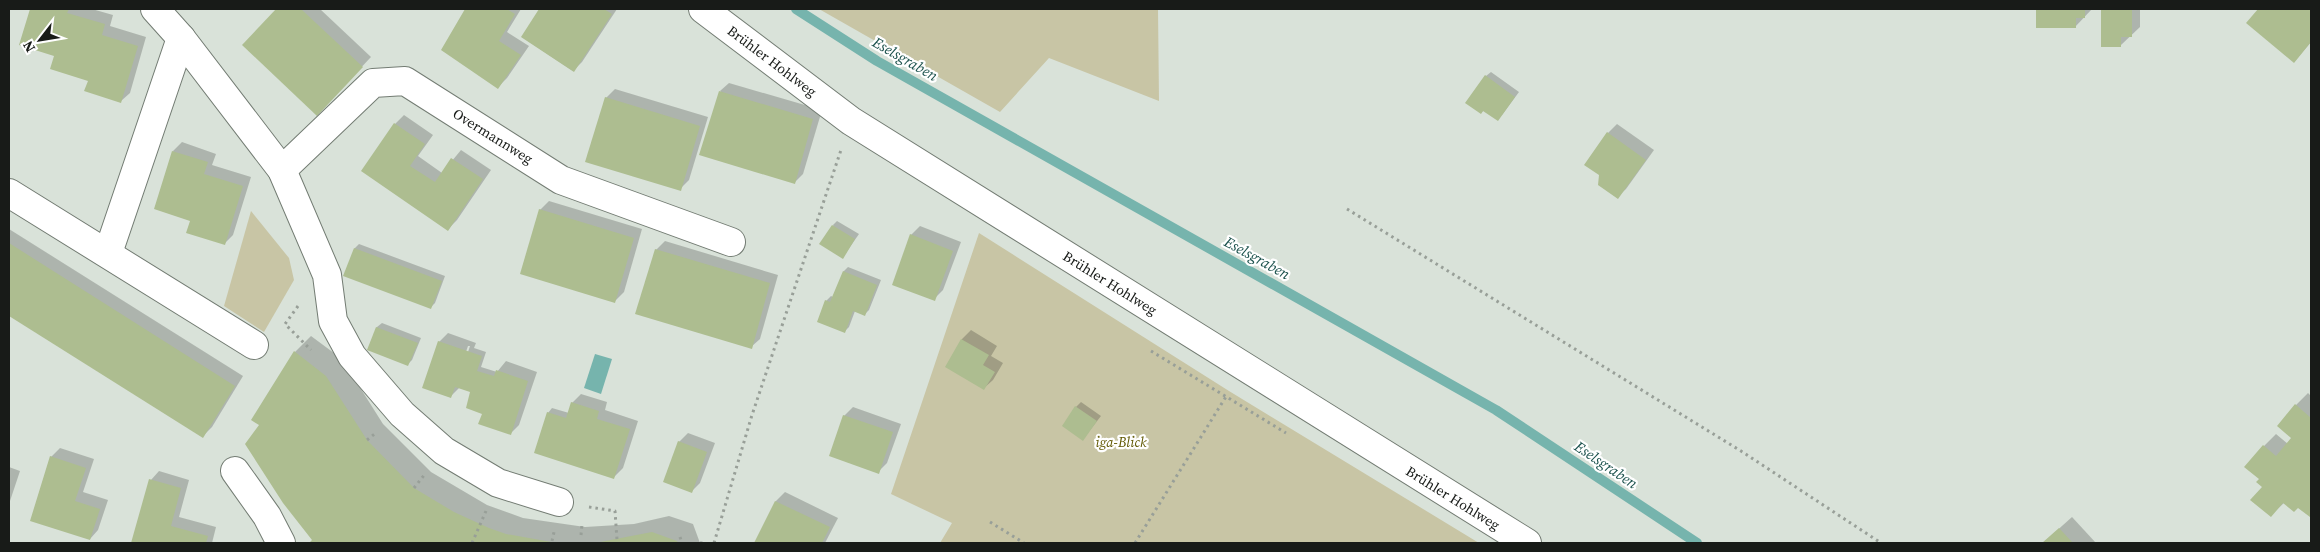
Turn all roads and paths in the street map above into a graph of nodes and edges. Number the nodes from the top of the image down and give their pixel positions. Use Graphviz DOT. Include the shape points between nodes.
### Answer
graph roads {
  1 [pos="155,9"];
  2 [pos="703,9"];
  3 [pos="181,38"];
  4 [pos="851,122"];
  5 [pos="282,170"];
  6 [pos="9,193"];
  7 [pos="1347,209"];
  8 [pos="731,242"];
  9 [pos="108,253"];
  10 [pos="304,309"];
  11 [pos="286,324"];
  12 [pos="254,346"];
  13 [pos="1241,365"];
  14 [pos="235,471"];
  15 [pos="428,471"];
  16 [pos="414,488"];
  17 [pos="559,502"];
  18 [pos="487,508"];
  19 [pos="614,515"];
  20 [pos="990,522"];
  21 [pos="582,524"];
  22 [pos="581,535"];
  23 [pos="680,537"];
  24 [pos="617,540"];
  25 [pos="281,543"];
  26 [pos="472,543"];
  27 [pos="682,543"];
  28 [pos="714,543"];
  29 [pos="1024,543"];
  30 [pos="1135,543"];
  31 [pos="1527,543"];
  32 [pos="1881,543"];
  1 -- 3 [label="street"];
  2 -- 4 [label="street, Brühler Hohlweg"];
  3 -- 5 [label="street"];
  3 -- 9 [label="street"];
  4 -- 13 [label="street, Brühler Hohlweg"];
  4 -- 28 [label="path" via="752,415"];
  5 -- 8 [label="street, Overmannweg" via="373,82 405,81 561,180"];
  5 -- 17 [label="street" via="327,275 333,321 352,356 402,414 444,451 487,477"];
  6 -- 9 [label="street"];
  7 -- 32 [label="path" via="1741,451"];
  9 -- 12 [label="street"];
  10 -- 11 [label="path" via="298,306"];
  13 -- 30 [label="path" via="1226,396"];
  13 -- 31 [label="street, Brühler Hohlweg"];
  14 -- 25 [label="street" via="268,516"];
  15 -- 16 [label="path"];
  18 -- 26 [label="path"];
  19 -- 24 [label="path"];
  20 -- 29 [label="path"];
  21 -- 22 [label="path"];
  23 -- 27 [label="path"];
}
